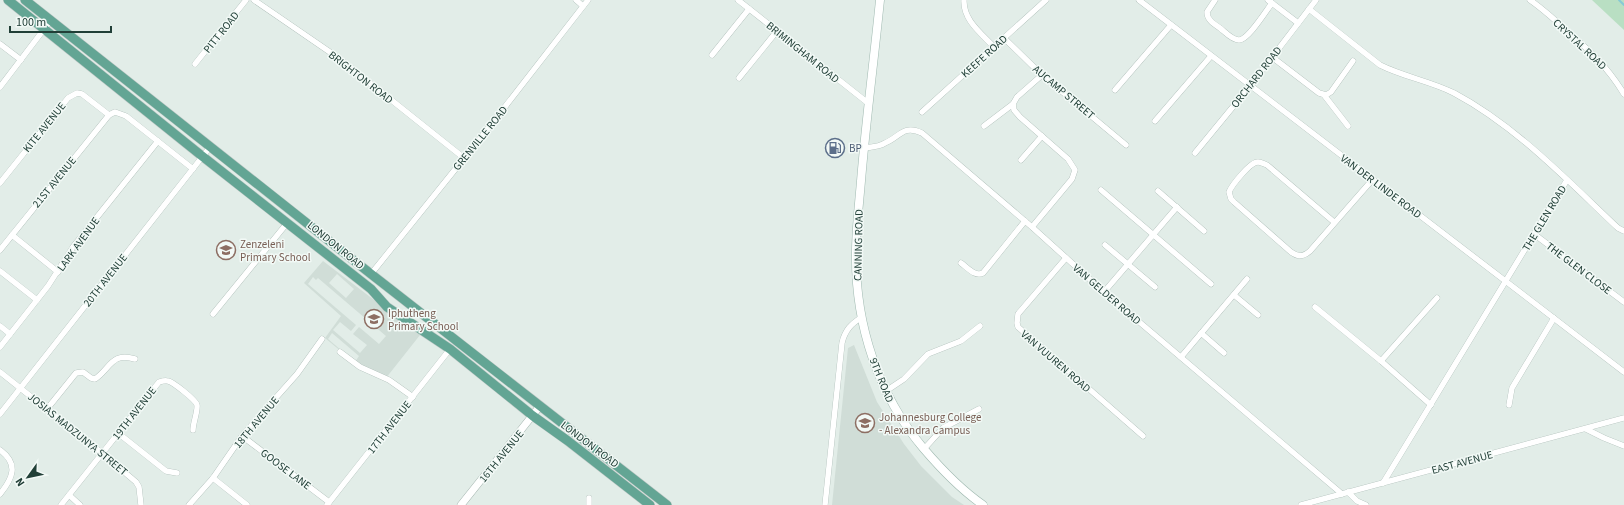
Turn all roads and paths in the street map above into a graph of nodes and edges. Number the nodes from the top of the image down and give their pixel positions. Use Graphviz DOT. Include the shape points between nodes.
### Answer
graph roads {
  1 [pos="8,0"];
  2 [pos="25,0"];
  3 [pos="246,0"];
  4 [pos="254,0"];
  5 [pos="576,0"];
  6 [pos="588,0"];
  7 [pos="738,0"];
  8 [pos="880,0"];
  9 [pos="964,0"];
  10 [pos="1046,0"];
  11 [pos="1139,0"];
  12 [pos="1215,0"];
  13 [pos="1316,0"];
  14 [pos="1530,0"];
  15 [pos="1270,2"];
  16 [pos="583,6"];
  17 [pos="749,9"];
  18 [pos="1309,9"];
  19 [pos="51,20"];
  20 [pos="1298,23"];
  21 [pos="1170,25"];
  22 [pos="44,30"];
  23 [pos="777,31"];
  24 [pos="1004,38"];
  25 [pos="0,44"];
  26 [pos="994,46"];
  27 [pos="712,55"];
  28 [pos="1211,56"];
  29 [pos="1272,57"];
  30 [pos="21,60"];
  31 [pos="1353,61"];
  32 [pos="195,64"];
  33 [pos="1042,75"];
  34 [pos="739,78"];
  35 [pos="1250,86"];
  36 [pos="0,87"];
  37 [pos="1115,90"];
  38 [pos="1624,94"];
  39 [pos="1324,95"];
  40 [pos="868,103"];
  41 [pos="1013,104"];
  42 [pos="922,112"];
  43 [pos="109,115"];
  44 [pos="1155,121"];
  45 [pos="984,126"];
  46 [pos="1348,126"];
  47 [pos="1042,136"];
  48 [pos="158,141"];
  49 [pos="1126,145"];
  50 [pos="210,147"];
  51 [pos="864,148"];
  52 [pos="1195,153"];
  53 [pos="202,156"];
  54 [pos="464,158"];
  55 [pos="1021,160"];
  56 [pos="193,169"];
  57 [pos="1373,179"];
  58 [pos="1567,180"];
  59 [pos="0,183"];
  60 [pos="1101,190"];
  61 [pos="1158,191"];
  62 [pos="1177,207"];
  63 [pos="288,222"];
  64 [pos="1025,222"];
  65 [pos="1334,222"];
  66 [pos="1032,227"];
  67 [pos="1624,231"];
  68 [pos="1204,232"];
  69 [pos="1534,234"];
  70 [pos="12,235"];
  71 [pos="1153,235"];
  72 [pos="1105,244"];
  73 [pos="0,250"];
  74 [pos="1066,258"];
  75 [pos="961,263"];
  76 [pos="1128,264"];
  77 [pos="0,271"];
  78 [pos="58,272"];
  79 [pos="371,274"];
  80 [pos="1247,279"];
  81 [pos="1505,281"];
  82 [pos="1211,284"];
  83 [pos="1155,287"];
  84 [pos="1104,292"];
  85 [pos="1234,295"];
  86 [pos="1437,298"];
  87 [pos="37,300"];
  88 [pos="1624,302"];
  89 [pos="1315,307"];
  90 [pos="213,314"];
  91 [pos="1258,315"];
  92 [pos="862,317"];
  93 [pos="1554,318"];
  94 [pos="0,326"];
  95 [pos="980,326"];
  96 [pos="1201,333"];
  97 [pos="10,334"];
  98 [pos="322,339"];
  99 [pos="0,348"];
  100 [pos="450,350"];
  101 [pos="340,352"];
  102 [pos="1224,353"];
  103 [pos="1181,357"];
  104 [pos="135,359"];
  105 [pos="1381,361"];
  106 [pos="0,372"];
  107 [pos="1624,372"];
  108 [pos="21,388"];
  109 [pos="886,390"];
  110 [pos="413,397"];
  111 [pos="1430,405"];
  112 [pos="1509,405"];
  113 [pos="540,406"];
  114 [pos="979,409"];
  115 [pos="47,410"];
  116 [pos="0,414"];
  117 [pos="533,416"];
  118 [pos="1624,418"];
  119 [pos="1586,429"];
  120 [pos="193,430"];
  121 [pos="118,433"];
  122 [pos="242,436"];
  123 [pos="1143,436"];
  124 [pos="1624,446"];
  125 [pos="924,449"];
  126 [pos="0,450"];
  127 [pos="103,454"];
  128 [pos="176,473"];
  129 [pos="213,478"];
  130 [pos="1383,483"];
  131 [pos="1348,492"];
  132 [pos="0,494"];
  133 [pos="1342,494"];
  134 [pos="69,495"];
  135 [pos="590,498"];
  136 [pos="328,504"];
  137 [pos="61,505"];
  138 [pos="80,505"];
  139 [pos="141,505"];
  140 [pos="189,505"];
  141 [pos="247,505"];
  142 [pos="461,505"];
  143 [pos="589,505"];
  144 [pos="650,505"];
  145 [pos="667,505"];
  146 [pos="825,505"];
  147 [pos="983,505"];
  148 [pos="1301,505"];
  149 [pos="1364,505"];
  1 -- 22 [label="main road, LONDON ROAD"];
  2 -- 19 [label="main road, LONDON ROAD"];
  3 -- 32 [label="street, PITT ROAD"];
  4 -- 54 [label="street, BRIGHTON ROAD" via="340,59"];
  5 -- 16 [label="street"];
  6 -- 16 [label="street, GRENVILLE ROAD"];
  7 -- 17 [label="street, BRIMINGHAM ROAD"];
  8 -- 40 [label="main road, CANNING ROAD"];
  9 -- 26 [label="street" via="968,18"];
  10 -- 24 [label="street, KEEFE ROAD"];
  11 -- 21 [label="street, VAN DER LINDE ROAD"];
  12 -- 15 [label="street" via="1207,12 1208,18 1238,40 1248,34"];
  13 -- 18 [label="street, ORCHARD ROAD"];
  14 -- 38 [label="street, CRYSTAL ROAD" via="1598,58"];
  15 -- 20 [label="street"];
  16 -- 54 [label="street, GRENVILLE ROAD"];
  17 -- 23 [label="street, BRIMINGHAM ROAD"];
  17 -- 27 [label="street"];
  18 -- 20 [label="street, ORCHARD ROAD"];
  18 -- 58 [label="street, THE GLEN ROAD" via="1380,65 1446,89 1497,121 1539,153"];
  19 -- 22 [label="street"];
  19 -- 50 [label="main road, LONDON ROAD"];
  20 -- 29 [label="street, ORCHARD ROAD"];
  21 -- 28 [label="street, VAN DER LINDE ROAD"];
  21 -- 37 [label="street"];
  22 -- 30 [label="street"];
  22 -- 53 [label="main road, LONDON ROAD"];
  23 -- 34 [label="street"];
  23 -- 40 [label="street, BRIMINGHAM ROAD"];
  24 -- 26 [label="street, KEEFE ROAD"];
  24 -- 33 [label="street, AUCAMP STREET"];
  25 -- 30 [label="street"];
  26 -- 42 [label="street, KEEFE ROAD"];
  28 -- 35 [label="street, VAN DER LINDE ROAD"];
  28 -- 44 [label="street"];
  29 -- 35 [label="street, ORCHARD ROAD"];
  29 -- 39 [label="street"];
  30 -- 36 [label="street"];
  31 -- 39 [label="street" via="1330,92"];
  33 -- 41 [label="street" via="1017,97"];
  33 -- 49 [label="street, AUCAMP STREET"];
  35 -- 52 [label="street, ORCHARD ROAD"];
  35 -- 57 [label="street, VAN DER LINDE ROAD"];
  39 -- 46 [label="street"];
  40 -- 51 [label="main road, CANNING ROAD"];
  41 -- 45 [label="street"];
  41 -- 47 [label="street" via="1017,114"];
  43 -- 48 [label="street" via="115,112 124,115"];
  43 -- 59 [label="street, KITE AVENUE" via="82,94 71,95"];
  43 -- 70 [label="street, 21ST AVENUE"];
  47 -- 55 [label="street"];
  47 -- 66 [label="street" via="1068,158 1075,170 1072,179"];
  48 -- 56 [label="street"];
  48 -- 78 [label="street, LARK AVENUE" via="73,247"];
  50 -- 53 [label="street, 20TH AVENUE"];
  50 -- 79 [label="main road, LONDON ROAD"];
  51 -- 64 [label="street, VAN GELDER ROAD" via="884,144 907,130 919,131"];
  51 -- 92 [label="main road, CANNING ROAD" via="856,255"];
  53 -- 56 [label="street, 20TH AVENUE"];
  53 -- 63 [label="main road, LONDON ROAD"];
  54 -- 79 [label="street, GRENVILLE ROAD"];
  56 -- 108 [label="street, 20TH AVENUE"];
  57 -- 65 [label="street"];
  57 -- 81 [label="street, VAN DER LINDE ROAD"];
  58 -- 67 [label="street"];
  58 -- 69 [label="street, THE GLEN ROAD"];
  60 -- 71 [label="street"];
  61 -- 62 [label="street"];
  62 -- 68 [label="street"];
  62 -- 71 [label="street"];
  63 -- 90 [label="street"];
  63 -- 100 [label="main road, LONDON ROAD" via="371,289 387,307"];
  64 -- 66 [label="street, VAN GELDER ROAD"];
  64 -- 75 [label="street" via="983,273 975,274"];
  65 -- 65 [label="street" via="1310,252 1303,256 1295,255 1234,202 1229,192 1248,168 1259,162 1267,165"];
  66 -- 74 [label="street, VAN GELDER ROAD"];
  69 -- 81 [label="street, THE GLEN ROAD"];
  69 -- 88 [label="street, THE GLEN CLOSE"];
  70 -- 73 [label="street, 21ST AVENUE"];
  70 -- 78 [label="street"];
  71 -- 76 [label="street"];
  71 -- 82 [label="street"];
  72 -- 76 [label="street"];
  74 -- 84 [label="street, VAN GELDER ROAD"];
  74 -- 123 [label="street, VAN VUUREN ROAD" via="1018,314 1018,327"];
  76 -- 83 [label="street"];
  76 -- 84 [label="street"];
  77 -- 87 [label="street"];
  78 -- 87 [label="street, LARK AVENUE"];
  79 -- 113 [label="main road, LONDON ROAD"];
  80 -- 85 [label="street"];
  81 -- 93 [label="street, VAN DER LINDE ROAD"];
  81 -- 111 [label="street, THE GLEN ROAD"];
  84 -- 103 [label="street, VAN GELDER ROAD"];
  85 -- 91 [label="street"];
  85 -- 96 [label="street"];
  86 -- 105 [label="street"];
  87 -- 97 [label="street, LARK AVENUE"];
  89 -- 105 [label="street"];
  92 -- 109 [label="main road, 9TH ROAD" via="875,364"];
  92 -- 146 [label="street" via="850,325 842,343"];
  93 -- 107 [label="street, VAN DER LINDE ROAD"];
  93 -- 112 [label="street" via="1512,388"];
  94 -- 97 [label="street"];
  95 -- 109 [label="street" via="961,341 928,354 904,378"];
  96 -- 102 [label="street"];
  96 -- 103 [label="street"];
  97 -- 99 [label="street, LARK AVENUE"];
  98 -- 122 [label="street, 18TH AVENUE" via="297,374"];
  100 -- 110 [label="street, 17TH AVENUE"];
  100 -- 117 [label="main road, LONDON ROAD"];
  101 -- 110 [label="street" via="360,367 388,380"];
  103 -- 133 [label="street, VAN GELDER ROAD"];
  104 -- 115 [label="street" via="125,356 118,358 95,379 78,372"];
  105 -- 111 [label="street"];
  106 -- 108 [label="street, JOSIAS MADZUNYA STREET"];
  108 -- 115 [label="street, JOSIAS MADZUNYA STREET"];
  108 -- 116 [label="street, 20TH AVENUE"];
  109 -- 125 [label="main road, 9TH ROAD" via="894,408"];
  110 -- 136 [label="street, 17TH AVENUE"];
  111 -- 130 [label="street, THE GLEN ROAD"];
  113 -- 117 [label="street, 16TH AVENUE"];
  113 -- 145 [label="main road, LONDON ROAD"];
  114 -- 125 [label="street" via="943,428"];
  115 -- 127 [label="street, JOSIAS MADZUNYA STREET"];
  117 -- 142 [label="street, 16TH AVENUE"];
  117 -- 144 [label="main road, LONDON ROAD"];
  118 -- 119 [label="street, EAST AVENUE"];
  119 -- 124 [label="street"];
  119 -- 130 [label="street, EAST AVENUE"];
  120 -- 121 [label="street, 19TH AVENUE" via="196,403 165,380 157,383"];
  121 -- 127 [label="street, 19TH AVENUE"];
  121 -- 128 [label="street" via="166,471"];
  122 -- 129 [label="street, 18TH AVENUE"];
  122 -- 136 [label="street, GOOSE LANE"];
  125 -- 147 [label="main road, 9TH ROAD" via="962,490"];
  126 -- 132 [label="street" via="10,459 12,473 10,481"];
  127 -- 134 [label="street, 19TH AVENUE"];
  127 -- 139 [label="street, JOSIAS MADZUNYA STREET" via="136,482"];
  129 -- 140 [label="street, 18TH AVENUE"];
  129 -- 141 [label="street"];
  130 -- 131 [label="street, EAST AVENUE"];
  131 -- 133 [label="street, EAST AVENUE"];
  131 -- 149 [label="street"];
  133 -- 148 [label="street, EAST AVENUE"];
  134 -- 137 [label="street, 19TH AVENUE"];
  134 -- 138 [label="street"];
  135 -- 143 [label="street"];
}
